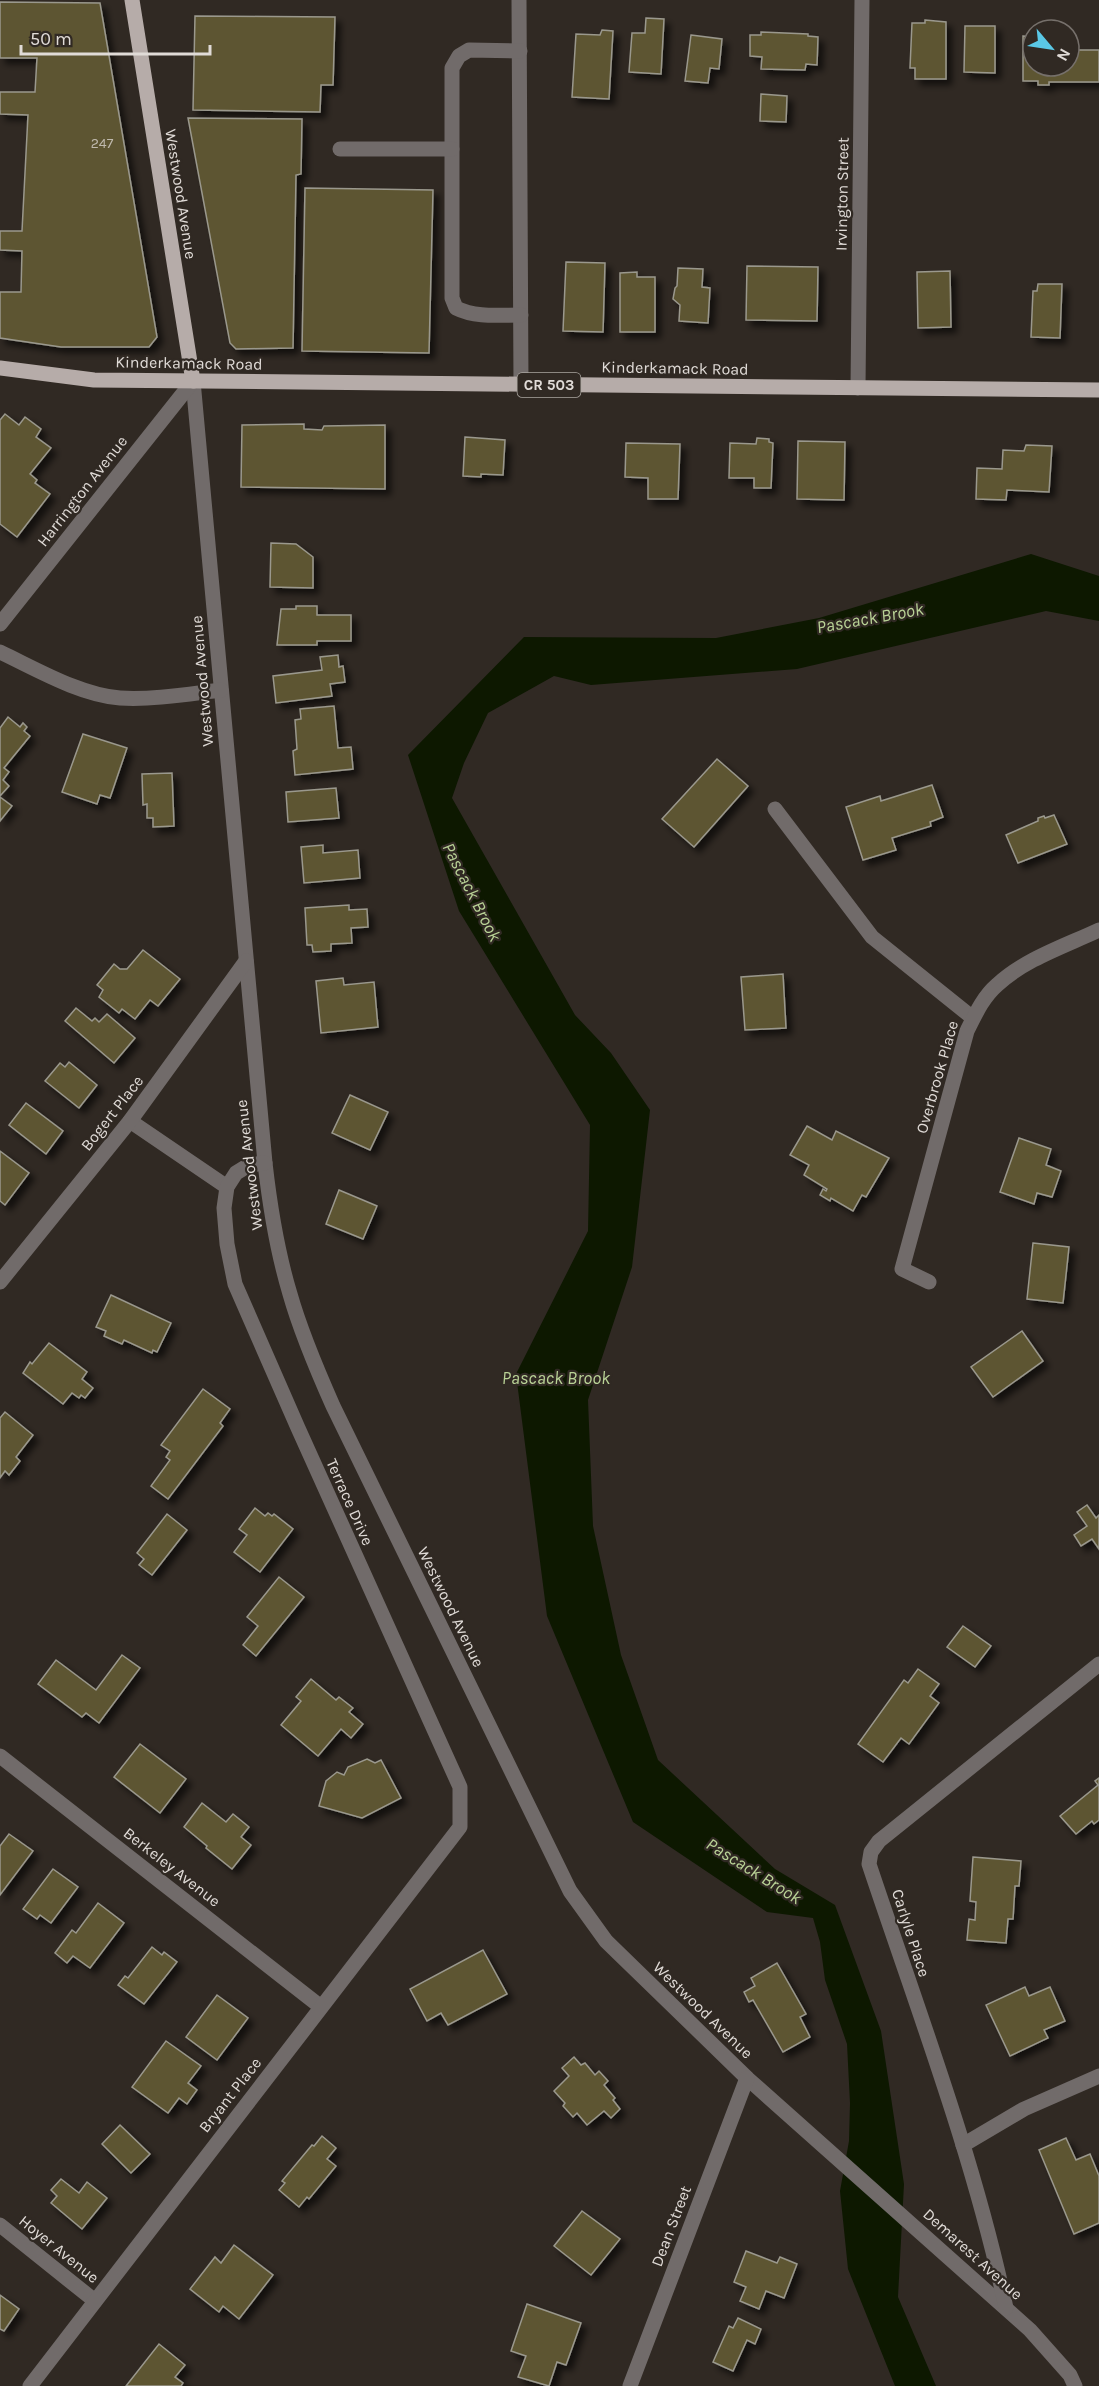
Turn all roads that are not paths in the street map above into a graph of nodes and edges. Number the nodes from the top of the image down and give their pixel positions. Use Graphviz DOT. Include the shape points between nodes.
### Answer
graph roads {
  1 [pos="132,0"];
  2 [pos="519,0"];
  3 [pos="862,0"];
  4 [pos="520,51"];
  5 [pos="340,149"];
  6 [pos="452,149"];
  7 [pos="521,315"];
  8 [pos="0,368"];
  9 [pos="193,381"];
  10 [pos="521,384"];
  11 [pos="858,388"];
  12 [pos="1099,390"];
  13 [pos="0,624"];
  14 [pos="0,652"];
  15 [pos="221,690"];
  16 [pos="775,809"];
  17 [pos="1099,930"];
  18 [pos="246,961"];
  19 [pos="973,1018"];
  20 [pos="130,1121"];
  21 [pos="265,1163"];
  22 [pos="227,1187"];
  23 [pos="0,1282"];
  24 [pos="929,1282"];
  25 [pos="1099,1664"];
  26 [pos="0,1756"];
  27 [pos="460,1827"];
  28 [pos="321,2007"];
  29 [pos="1099,2076"];
  30 [pos="747,2078"];
  31 [pos="963,2145"];
  32 [pos="837,2158"];
  33 [pos="0,2225"];
  34 [pos="95,2301"];
  35 [pos="1006,2308"];
  36 [pos="30,2386"];
  37 [pos="630,2386"];
  38 [pos="1075,2386"];
  1 -- 9 [label="main road, Westwood Avenue"];
  2 -- 4 [label="street"];
  3 -- 11 [label="street, Irvington Street"];
  4 -- 6 [label="street" via="469,50 459,56 452,68"];
  4 -- 7 [label="street"];
  5 -- 6 [label="street"];
  6 -- 7 [label="street" via="456,308 479,315"];
  7 -- 10 [label="street"];
  8 -- 9 [label="main road, Kinderkamack Road / CR 503" via="94,380"];
  9 -- 10 [label="main road, Kinderkamack Road / CR 503"];
  9 -- 13 [label="street, Harrington Avenue"];
  9 -- 15 [label="street, Westwood Avenue"];
  10 -- 11 [label="main road, Kinderkamack Road / CR 503"];
  11 -- 12 [label="main road, Kinderkamack Road / CR 503"];
  14 -- 15 [label="street" via="73,687 119,698"];
  15 -- 18 [label="street, Westwood Avenue"];
  16 -- 19 [label="street" via="872,937"];
  17 -- 19 [label="street, Overbrook Place" via="1019,967 996,986"];
  18 -- 20 [label="street, Bogert Place"];
  18 -- 21 [label="street, Westwood Avenue"];
  19 -- 24 [label="street, Overbrook Place" via="902,1269"];
  20 -- 22 [label="street"];
  20 -- 23 [label="street, Bogert Place"];
  21 -- 22 [label="street" via="249,1165 236,1173"];
  21 -- 30 [label="street, Westwood Avenue" via="272,1223 289,1294 309,1351 570,1891 606,1941"];
  22 -- 27 [label="street, Terrace Drive" via="224,1208 235,1284 460,1787"];
  25 -- 31 [label="street, Carlyle Place" via="879,1841 871,1852 869,1864"];
  26 -- 28 [label="street, Berkeley Avenue"];
  27 -- 28 [label="street, Bryant Place"];
  28 -- 34 [label="street, Bryant Place"];
  29 -- 31 [label="street" via="1024,2109"];
  30 -- 32 [label="street, Westwood Avenue"];
  30 -- 37 [label="street, Dean Street"];
  31 -- 35 [label="street, Carlyle Place"];
  32 -- 35 [label="street, Demarest Avenue"];
  33 -- 34 [label="street, Hoyer Avenue"];
  34 -- 36 [label="street, Bryant Place"];
  35 -- 38 [label="street, Demarest Avenue" via="1070,2375"];
}
